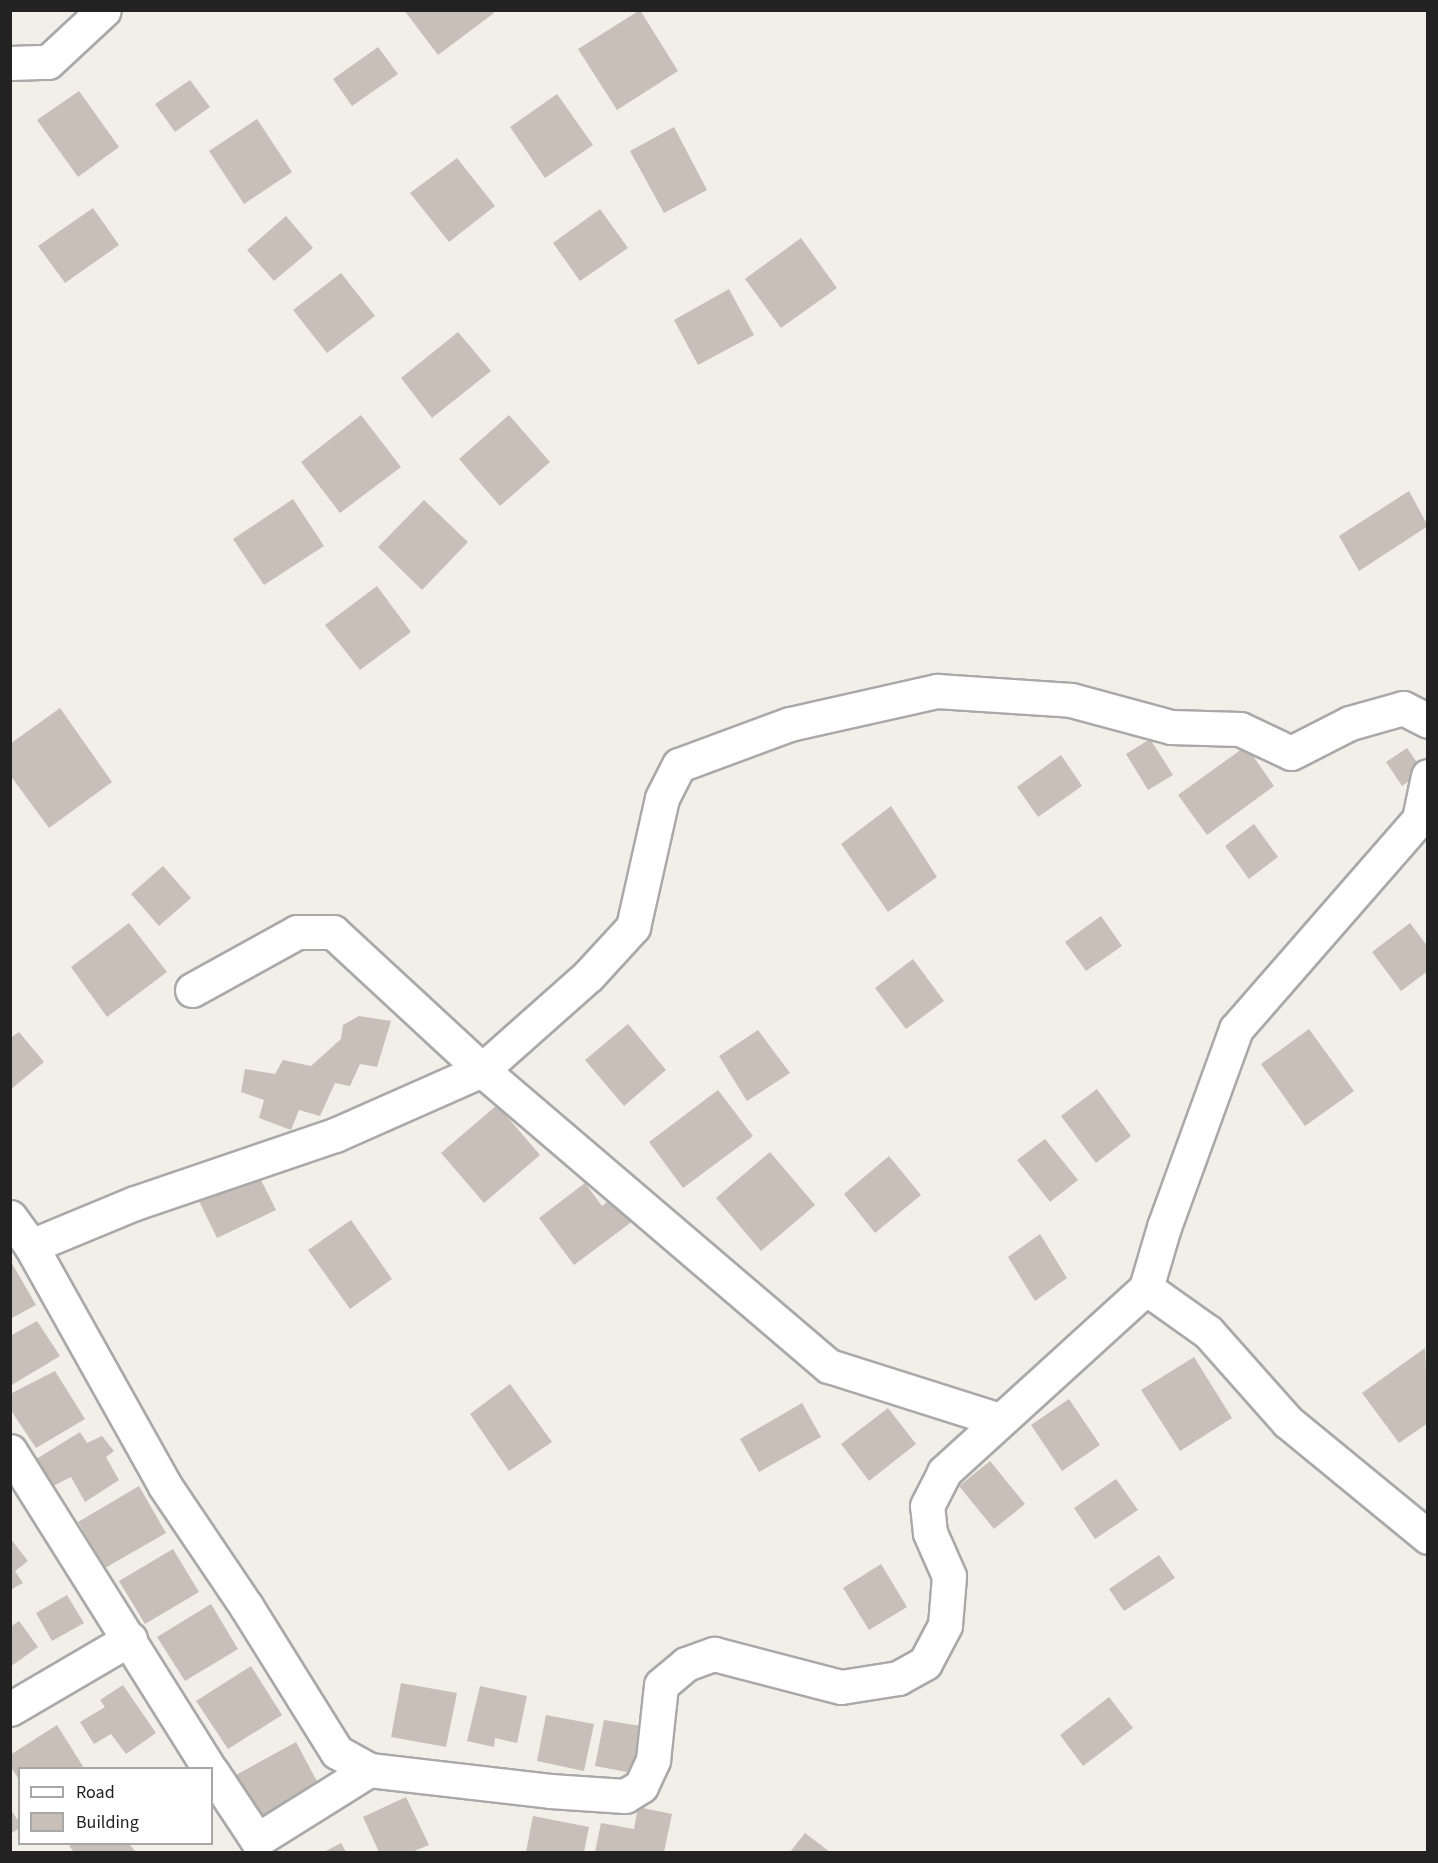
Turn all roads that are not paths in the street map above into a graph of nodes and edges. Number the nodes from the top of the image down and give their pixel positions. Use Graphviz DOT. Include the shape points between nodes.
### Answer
graph roads {
  1 [pos="104,10"];
  2 [pos="10,63"];
  3 [pos="1428,721"];
  4 [pos="1428,776"];
  5 [pos="192,990"];
  6 [pos="482,1070"];
  7 [pos="10,1217"];
  8 [pos="31,1246"];
  9 [pos="1146,1288"];
  10 [pos="999,1420"];
  11 [pos="10,1451"];
  12 [pos="1428,1537"];
  13 [pos="130,1640"];
  14 [pos="10,1709"];
  15 [pos="208,1767"];
  16 [pos="369,1770"];
  17 [pos="213,1774"];
  1 -- 2 [label="street" via="48,62"];
  3 -- 6 [label="street" via="1403,708 1350,723 1291,753 1240,729 1171,727 1071,700 937,691 789,724 679,765 662,798 633,927 588,976"];
  4 -- 9 [label="street" via="1419,819 1236,1029 1164,1227"];
  5 -- 6 [label="street" via="297,932 333,932"];
  6 -- 8 [label="street" via="335,1135 135,1203"];
  6 -- 10 [label="street" via="829,1366"];
  7 -- 8 [label="street"];
  8 -- 16 [label="street" via="165,1486 337,1752"];
  9 -- 10 [label="street"];
  9 -- 12 [label="street" via="1208,1332 1288,1422"];
  10 -- 16 [label="street" via="944,1472 927,1506 930,1533 949,1576 945,1624 925,1663 898,1678 841,1687 714,1654 686,1664 661,1685 653,1760 641,1786 625,1796"];
  11 -- 13 [label="street"];
  13 -- 14 [label="street"];
  13 -- 15 [label="street"];
  16 -- 17 [label="street" via="257,1840"];
}
